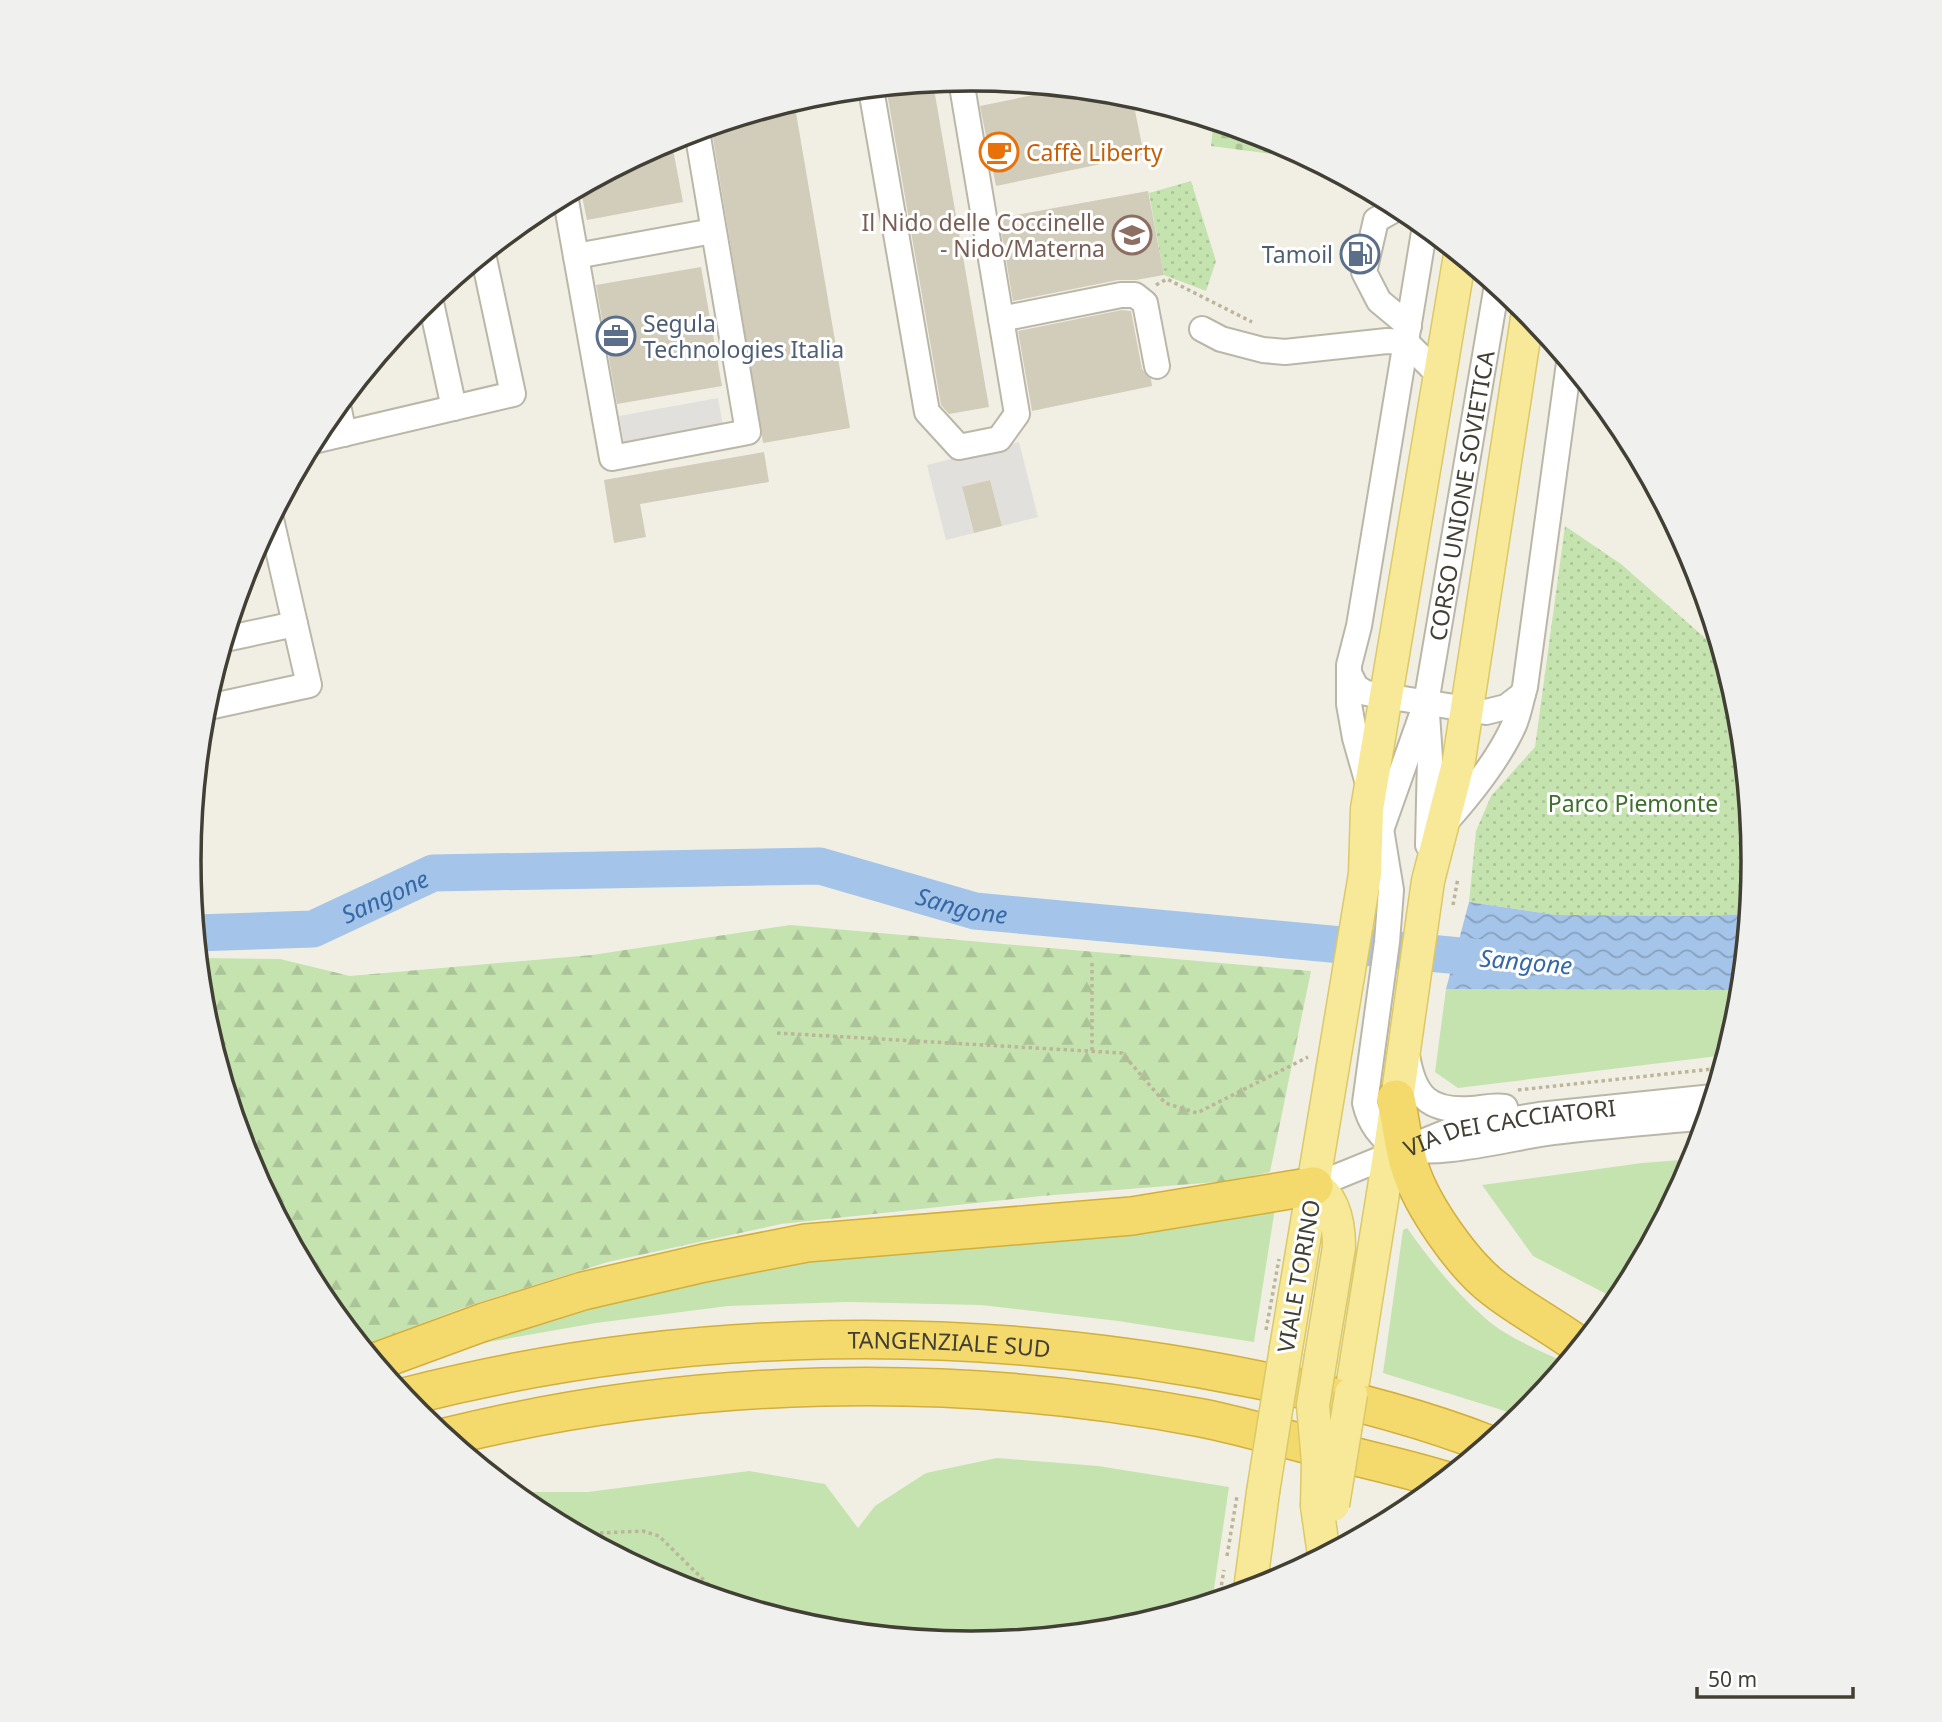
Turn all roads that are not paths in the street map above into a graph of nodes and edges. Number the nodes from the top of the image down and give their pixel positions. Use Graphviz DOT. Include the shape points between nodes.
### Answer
graph roads {
  1 [pos="963,91"];
  2 [pos="873,98"];
  3 [pos="698,142"];
  4 [pos="567,206"];
  5 [pos="1387,214"];
  6 [pos="713,231"];
  7 [pos="1423,238"];
  8 [pos="576,256"];
  9 [pos="485,264"];
  10 [pos="1458,265"];
  11 [pos="1495,297"];
  12 [pos="433,311"];
  13 [pos="1001,319"];
  14 [pos="1526,328"];
  15 [pos="1202,329"];
  16 [pos="1407,334"];
  17 [pos="1157,366"];
  18 [pos="1567,374"];
  19 [pos="1440,376"];
  20 [pos="454,408"];
  21 [pos="341,419"];
  22 [pos="344,434"];
  23 [pos="328,438"];
  24 [pos="274,533"];
  25 [pos="295,624"];
  26 [pos="235,637"];
  27 [pos="1349,673"];
  28 [pos="1523,694"];
  29 [pos="1385,696"];
  30 [pos="1426,703"];
  31 [pos="217,705"];
  32 [pos="1466,709"];
  33 [pos="1370,789"];
  34 [pos="1441,827"];
  35 [pos="1373,885"];
  36 [pos="1426,891"];
  37 [pos="1350,963"];
  38 [pos="1399,971"];
  39 [pos="1405,1040"];
  40 [pos="1703,1098"];
  41 [pos="1396,1099"];
  42 [pos="1539,1115"];
  43 [pos="1697,1118"];
  44 [pos="1415,1151"];
  45 [pos="1314,1186"];
  46 [pos="1573,1341"];
  47 [pos="384,1359"];
  48 [pos="416,1394"];
  49 [pos="457,1434"];
  50 [pos="1479,1440"];
  51 [pos="1432,1477"];
  52 [pos="1325,1508"];
  53 [pos="1324,1545"];
  54 [pos="1252,1577"];
  1 -- 13 [label="street"];
  2 -- 13 [label="street" via="927,412 960,447 999,439 1017,414"];
  3 -- 6 [label="street"];
  4 -- 8 [label="street"];
  5 -- 16 [label="street" via="1376,220 1364,272 1379,301"];
  6 -- 8 [label="street"];
  6 -- 8 [label="street" via="748,432 612,458"];
  7 -- 16 [label="street, CORSO UNIONE SOVIETICA"];
  9 -- 20 [label="street" via="513,394"];
  10 -- 19 [label="main road, CORSO UNIONE SOVIETICA"];
  11 -- 30 [label="street, CORSO UNIONE SOVIETICA"];
  12 -- 20 [label="street"];
  13 -- 17 [label="street" via="1135,295 1145,303"];
  14 -- 32 [label="main road, CORSO UNIONE SOVIETICA"];
  15 -- 16 [label="street" via="1221,339 1285,352 1387,341"];
  16 -- 19 [label="street, CORSO UNIONE SOVIETICA"];
  16 -- 27 [label="street, CORSO UNIONE SOVIETICA"];
  18 -- 28 [label="street, CORSO UNIONE SOVIETICA"];
  19 -- 29 [label="main road, CORSO UNIONE SOVIETICA"];
  20 -- 22 [label="street"];
  21 -- 22 [label="street"];
  22 -- 23 [label="street"];
  24 -- 25 [label="street"];
  25 -- 26 [label="street"];
  25 -- 31 [label="street" via="309,685"];
  27 -- 29 [label="street" via="1356,687"];
  27 -- 33 [label="street, CORSO UNIONE SOVIETICA" via="1352,721"];
  28 -- 32 [label="street" via="1496,711"];
  28 -- 34 [label="street, CORSO UNIONE SOVIETICA" via="1507,739"];
  29 -- 30 [label="street"];
  29 -- 33 [label="main road, CORSO UNIONE SOVIETICA"];
  30 -- 32 [label="street"];
  30 -- 35 [label="street" via="1381,829"];
  30 -- 36 [label="street" via="1430,758"];
  32 -- 34 [label="main road, CORSO UNIONE SOVIETICA" via="1459,760"];
  33 -- 35 [label="main road, CORSO UNIONE SOVIETICA" via="1367,809"];
  34 -- 36 [label="main road, CORSO UNIONE SOVIETICA"];
  35 -- 37 [label="main road, CORSO UNIONE SOVIETICA"];
  35 -- 38 [label="street"];
  36 -- 38 [label="main road, CORSO UNIONE SOVIETICA"];
  37 -- 45 [label="main road, VIALE TORINO"];
  38 -- 39 [label="main road, CORSO UNIONE SOVIETICA"];
  38 -- 44 [label="street" via="1365,1102 1372,1123"];
  39 -- 41 [label="main road"];
  39 -- 42 [label="street" via="1413,1080 1433,1105 1452,1110 1501,1106"];
  40 -- 42 [label="street, VIA DEI CACCIATORI"];
  41 -- 44 [label="highway"];
  42 -- 44 [label="street, VIA DEI CACCIATORI" via="1454,1129"];
  43 -- 44 [label="street, VIA DEI CACCIATORI"];
  44 -- 45 [label="street, VIA DEI CACCIATORI"];
  44 -- 46 [label="highway" via="1424,1201 1468,1263 1494,1289"];
  44 -- 52 [label="main road, bridge" via="1381,1208"];
  45 -- 47 [label="highway" via="1132,1216 806,1243 583,1291"];
  45 -- 52 [label="main road, bridge" via="1326,1197 1339,1230 1313,1403"];
  45 -- 54 [label="main road, VIALE TORINO, bridge"];
  48 -- 50 [label="highway, TANGENZIALE SUD" via="643,1351 825,1340 986,1342 1094,1352 1208,1370 1377,1408"];
  49 -- 51 [label="highway, TANGENZIALE SUD" via="561,1411 728,1391 929,1388 1092,1401 1204,1419"];
  52 -- 53 [label="main road"];
}
